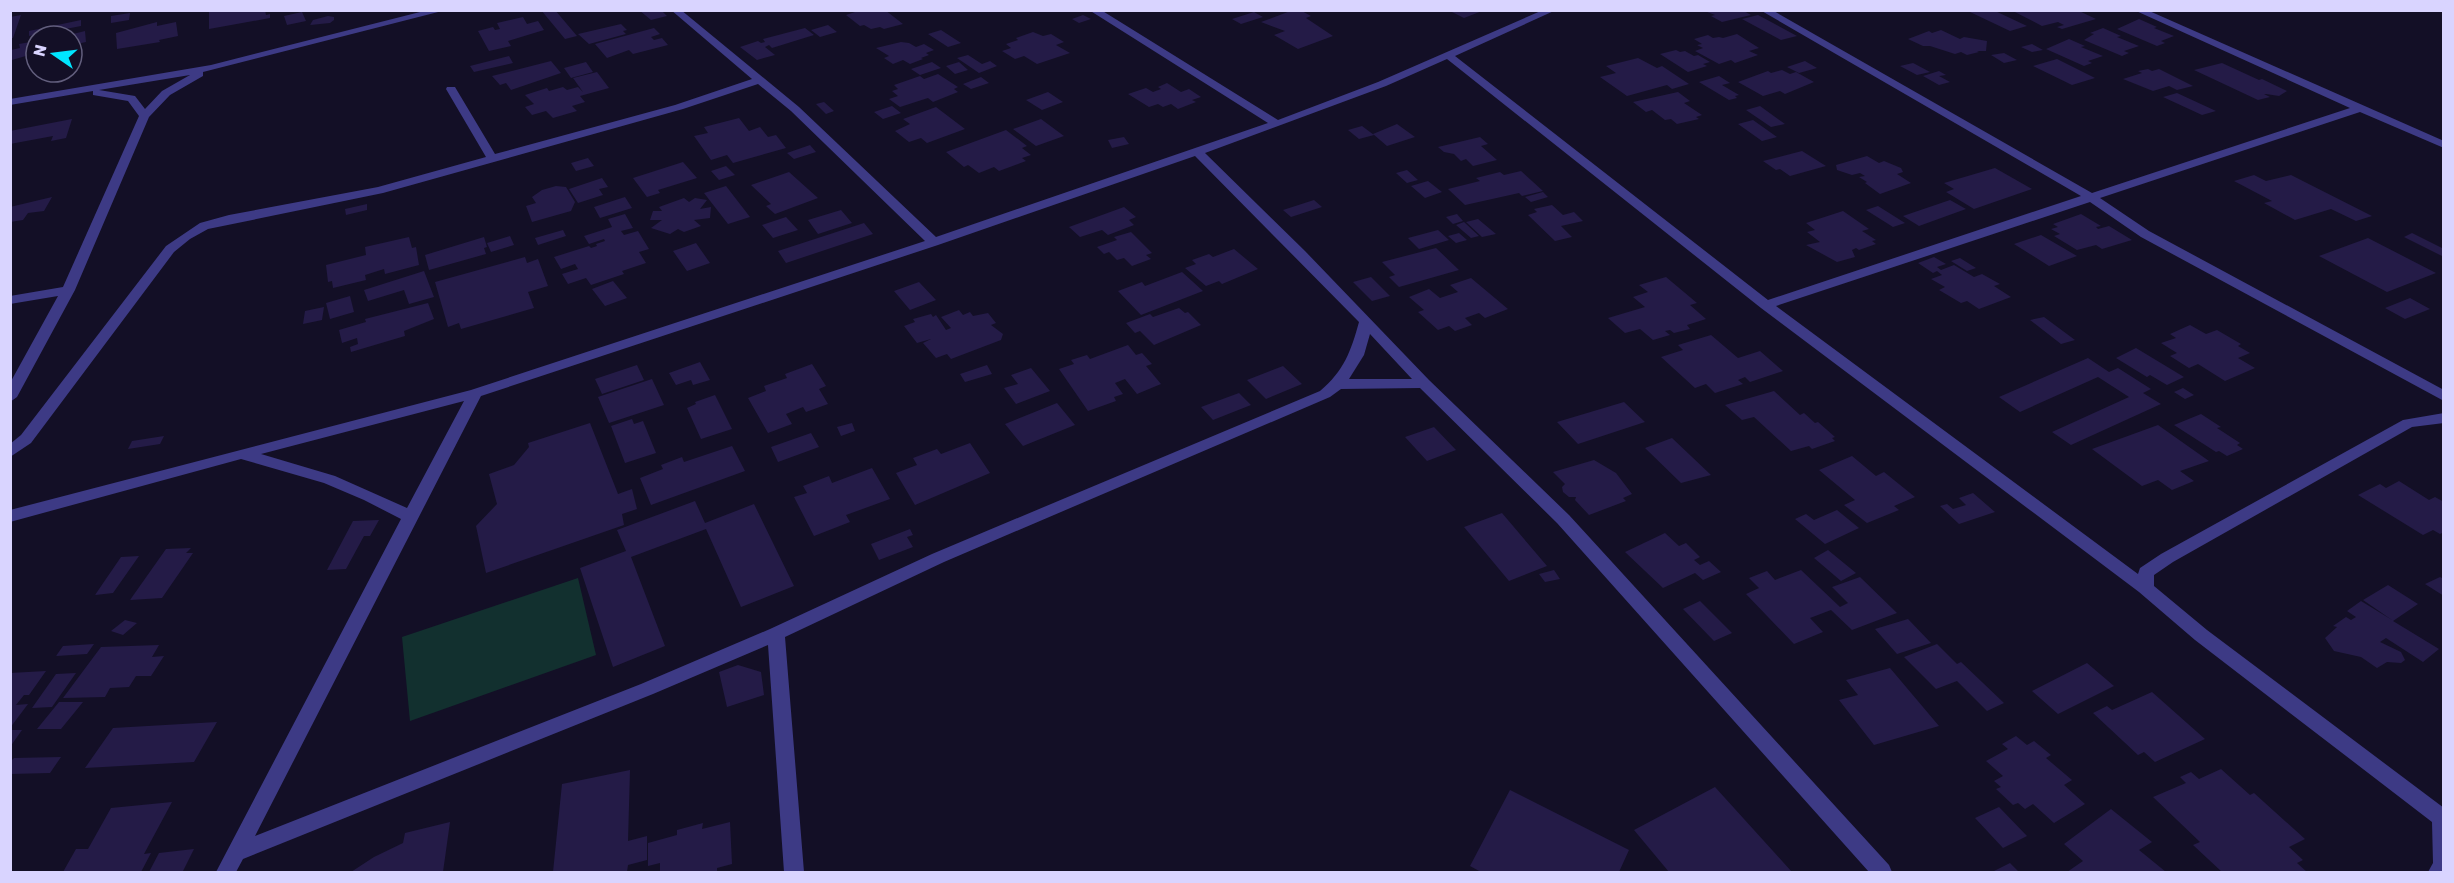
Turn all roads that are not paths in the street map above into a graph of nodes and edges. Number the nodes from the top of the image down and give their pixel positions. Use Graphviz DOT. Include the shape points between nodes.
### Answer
graph roads {
  1 [pos="442,10"];
  2 [pos="675,10"];
  3 [pos="1093,10"];
  4 [pos="1552,10"];
  5 [pos="1764,10"];
  6 [pos="2138,10"];
  7 [pos="1449,56"];
  8 [pos="211,68"];
  9 [pos="759,80"];
  10 [pos="451,89"];
  11 [pos="71,91"];
  12 [pos="10,102"];
  13 [pos="2360,108"];
  14 [pos="144,117"];
  15 [pos="1277,124"];
  16 [pos="2444,145"];
  17 [pos="1198,152"];
  18 [pos="492,158"];
  19 [pos="2091,197"];
  20 [pos="934,242"];
  21 [pos="68,290"];
  22 [pos="10,300"];
  23 [pos="1766,305"];
  24 [pos="1365,323"];
  25 [pos="1425,383"];
  26 [pos="1339,384"];
  27 [pos="475,393"];
  28 [pos="2444,396"];
  29 [pos="10,397"];
  30 [pos="2444,418"];
  31 [pos="10,452"];
  32 [pos="240,454"];
  33 [pos="10,516"];
  34 [pos="411,517"];
  35 [pos="2145,588"];
  36 [pos="776,634"];
  37 [pos="2443,819"];
  38 [pos="238,852"];
  39 [pos="226,873"];
  40 [pos="794,873"];
  41 [pos="1882,873"];
  42 [pos="2438,873"];
  1 -- 8 [label="street"];
  2 -- 9 [label="street"];
  3 -- 15 [label="street"];
  4 -- 7 [label="street"];
  5 -- 19 [label="street"];
  6 -- 13 [label="street"];
  7 -- 15 [label="street"];
  7 -- 23 [label="street"];
  8 -- 11 [label="street"];
  8 -- 14 [label="street" via="166,93"];
  9 -- 18 [label="street" via="679,107"];
  9 -- 20 [label="street" via="795,109"];
  10 -- 18 [label="street"];
  11 -- 12 [label="street"];
  11 -- 14 [label="street" via="125,95"];
  13 -- 16 [label="street"];
  13 -- 19 [label="street"];
  14 -- 21 [label="street"];
  15 -- 17 [label="street"];
  17 -- 20 [label="street"];
  17 -- 24 [label="street"];
  18 -- 31 [label="street" via="379,190 229,219 186,236 170,249 26,439"];
  19 -- 23 [label="street"];
  19 -- 28 [label="street" via="2145,234"];
  20 -- 27 [label="street"];
  21 -- 22 [label="street"];
  21 -- 29 [label="street"];
  23 -- 35 [label="street"];
  24 -- 25 [label="street"];
  24 -- 26 [label="street" via="1355,363"];
  25 -- 26 [label="street"];
  25 -- 41 [label="street" via="1563,519"];
  26 -- 36 [label="street" via="1308,402 938,558"];
  27 -- 32 [label="street"];
  27 -- 34 [label="street"];
  30 -- 35 [label="street" via="2408,423 2167,558 2146,572"];
  32 -- 33 [label="street"];
  32 -- 34 [label="street" via="337,480"];
  34 -- 38 [label="street"];
  35 -- 37 [label="street"];
  36 -- 38 [label="street"];
  36 -- 40 [label="street"];
  37 -- 42 [label="street" via="2443,865"];
  38 -- 39 [label="street"];
}
